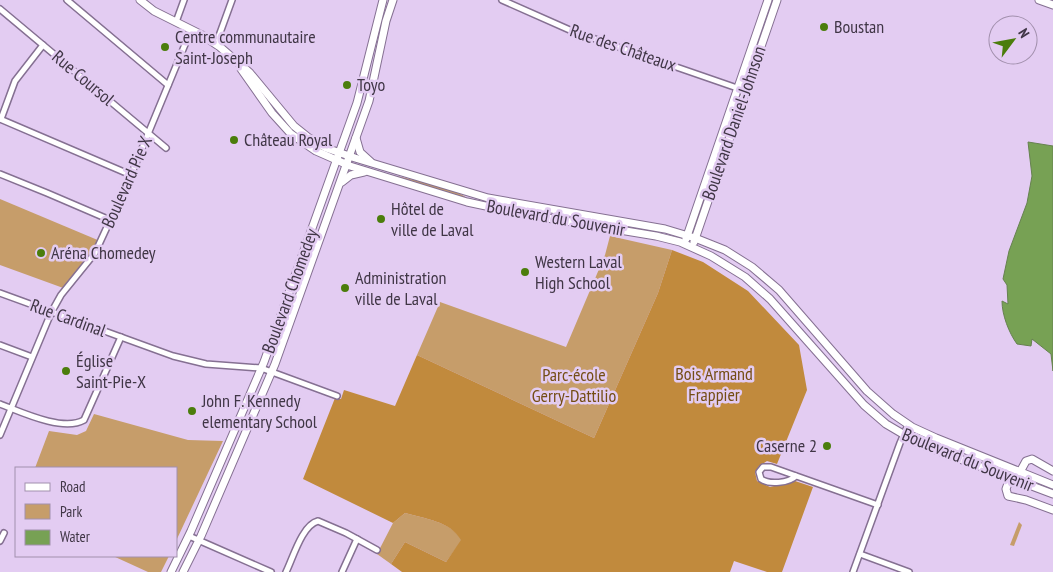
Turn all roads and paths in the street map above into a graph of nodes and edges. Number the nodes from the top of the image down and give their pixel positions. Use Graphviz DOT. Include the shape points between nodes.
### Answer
graph roads {
  1 [pos="67,0"];
  2 [pos="140,0"];
  3 [pos="184,0"];
  4 [pos="232,0"];
  5 [pos="383,0"];
  6 [pos="393,0"];
  7 [pos="502,0"];
  8 [pos="768,0"];
  9 [pos="777,0"];
  10 [pos="1039,0"];
  11 [pos="1052,3"];
  12 [pos="0,9"];
  13 [pos="176,22"];
  14 [pos="191,30"];
  15 [pos="216,44"];
  16 [pos="43,45"];
  17 [pos="231,56"];
  18 [pos="168,85"];
  19 [pos="737,88"];
  20 [pos="746,91"];
  21 [pos="0,119"];
  22 [pos="149,133"];
  23 [pos="356,138"];
  24 [pos="166,148"];
  25 [pos="340,153"];
  26 [pos="350,156"];
  27 [pos="337,161"];
  28 [pos="373,164"];
  29 [pos="347,165"];
  30 [pos="366,171"];
  31 [pos="0,174"];
  32 [pos="131,175"];
  33 [pos="340,183"];
  34 [pos="110,220"];
  35 [pos="687,235"];
  36 [pos="695,238"];
  37 [pos="684,244"];
  38 [pos="692,247"];
  39 [pos="0,293"];
  40 [pos="51,313"];
  41 [pos="121,337"];
  42 [pos="0,345"];
  43 [pos="32,358"];
  44 [pos="261,368"];
  45 [pos="272,372"];
  46 [pos="337,396"];
  47 [pos="0,404"];
  48 [pos="10,408"];
  49 [pos="908,425"];
  50 [pos="0,435"];
  51 [pos="903,435"];
  52 [pos="1053,471"];
  53 [pos="1020,472"];
  54 [pos="796,476"];
  55 [pos="1010,478"];
  56 [pos="1053,486"];
  57 [pos="1053,494"];
  58 [pos="878,505"];
  59 [pos="1053,510"];
  60 [pos="4,533"];
  61 [pos="189,536"];
  62 [pos="357,539"];
  63 [pos="199,540"];
  64 [pos="0,541"];
  65 [pos="377,550"];
  66 [pos="860,554"];
  67 [pos="171,572"];
  68 [pos="183,572"];
  69 [pos="271,572"];
  70 [pos="286,572"];
  71 [pos="342,572"];
  72 [pos="854,572"];
  73 [pos="909,572"];
  1 -- 18 [label="street"];
  2 -- 13 [label="street"];
  3 -- 13 [label="street"];
  4 -- 15 [label="street"];
  5 -- 25 [label="street, Boulevard Chomedey" via="361,92"];
  6 -- 23 [label="street, Boulevard Chomedey" via="371,94"];
  7 -- 19 [label="street, Rue des Châteaux" via="572,31"];
  8 -- 19 [label="street, Boulevard Daniel-Johnson"];
  9 -- 20 [label="street, Boulevard Daniel-Johnson"];
  10 -- 11 [label="street"];
  12 -- 16 [label="street, Rue Coursol"];
  13 -- 14 [label="street"];
  14 -- 15 [label="street"];
  14 -- 18 [label="street, Boulevard Pie X"];
  15 -- 17 [label="street"];
  16 -- 21 [label="street" via="15,81"];
  16 -- 22 [label="street, Rue Coursol"];
  17 -- 25 [label="street, Boulevard du Souvenir" via="250,73 294,126 318,144"];
  17 -- 27 [label="street, Boulevard du Souvenir" via="287,130 312,149"];
  18 -- 22 [label="street, Boulevard Pie X"];
  19 -- 20 [label="street, Rue des Châteaux"];
  19 -- 35 [label="street, Boulevard Daniel-Johnson"];
  20 -- 36 [label="street, Boulevard Daniel-Johnson"];
  21 -- 32 [label="street"];
  22 -- 24 [label="street, Rue Coursol"];
  22 -- 32 [label="street, Boulevard Pie X"];
  23 -- 26 [label="street, Boulevard Chomedey"];
  23 -- 28 [label="street" via="360,152"];
  25 -- 26 [label="street, Boulevard du Souvenir"];
  25 -- 27 [label="street, Boulevard Chomedey"];
  26 -- 28 [label="street, Boulevard du Souvenir"];
  26 -- 29 [label="street, Boulevard Chomedey"];
  27 -- 29 [label="street, Boulevard du Souvenir"];
  27 -- 44 [label="street, Boulevard Chomedey"];
  28 -- 35 [label="street, Boulevard du Souvenir" via="489,199 653,226"];
  29 -- 30 [label="street, Boulevard du Souvenir"];
  29 -- 33 [label="street, Boulevard Chomedey"];
  30 -- 33 [label="street" via="351,175"];
  30 -- 37 [label="street, Boulevard du Souvenir" via="468,202 643,233"];
  31 -- 34 [label="street"];
  32 -- 34 [label="street, Boulevard Pie X"];
  33 -- 45 [label="street, Boulevard Chomedey"];
  34 -- 40 [label="street, Boulevard Pie X" via="95,253 61,295"];
  35 -- 36 [label="street, Boulevard du Souvenir"];
  35 -- 37 [label="street, Boulevard Daniel-Johnson"];
  36 -- 38 [label="street, Boulevard Daniel-Johnson"];
  36 -- 49 [label="street, Boulevard du Souvenir" via="725,250 767,280 876,400"];
  37 -- 38 [label="street, Boulevard du Souvenir"];
  38 -- 51 [label="street, Boulevard du Souvenir" via="728,266 760,289 868,409"];
  39 -- 40 [label="street, Rue Cardinal"];
  40 -- 41 [label="street, Rue Cardinal"];
  40 -- 43 [label="street, Boulevard Pie X"];
  41 -- 44 [label="street, Rue Cardinal" via="193,361"];
  41 -- 48 [label="street" via="84,420 77,424 48,422"];
  42 -- 43 [label="street"];
  43 -- 48 [label="street, Boulevard Pie X"];
  44 -- 45 [label="street, Rue Cardinal"];
  44 -- 61 [label="street, Boulevard Chomedey"];
  45 -- 46 [label="street, Rue Cardinal"];
  45 -- 63 [label="street, Boulevard Chomedey"];
  47 -- 48 [label="street"];
  48 -- 50 [label="street, Boulevard Pie X"];
  49 -- 51 [label="street"];
  49 -- 53 [label="street, Boulevard du Souvenir"];
  51 -- 55 [label="street, Boulevard du Souvenir"];
  51 -- 58 [label="street"];
  52 -- 53 [label="street" via="1032,459 1026,461"];
  53 -- 56 [label="street, Boulevard du Souvenir"];
  54 -- 54 [label="street" via="768,466 759,472 761,479 768,483"];
  54 -- 58 [label="street"];
  55 -- 57 [label="street, Boulevard du Souvenir"];
  55 -- 59 [label="street" via="1006,489 1008,496"];
  58 -- 66 [label="street"];
  60 -- 64 [label="street"];
  61 -- 63 [label="street"];
  61 -- 67 [label="street, Boulevard Chomedey"];
  62 -- 65 [label="street"];
  62 -- 70 [label="street" via="318,521 312,522"];
  62 -- 71 [label="street"];
  63 -- 68 [label="street, Boulevard Chomedey"];
  63 -- 69 [label="street"];
  66 -- 72 [label="street"];
  66 -- 73 [label="street"];
}
